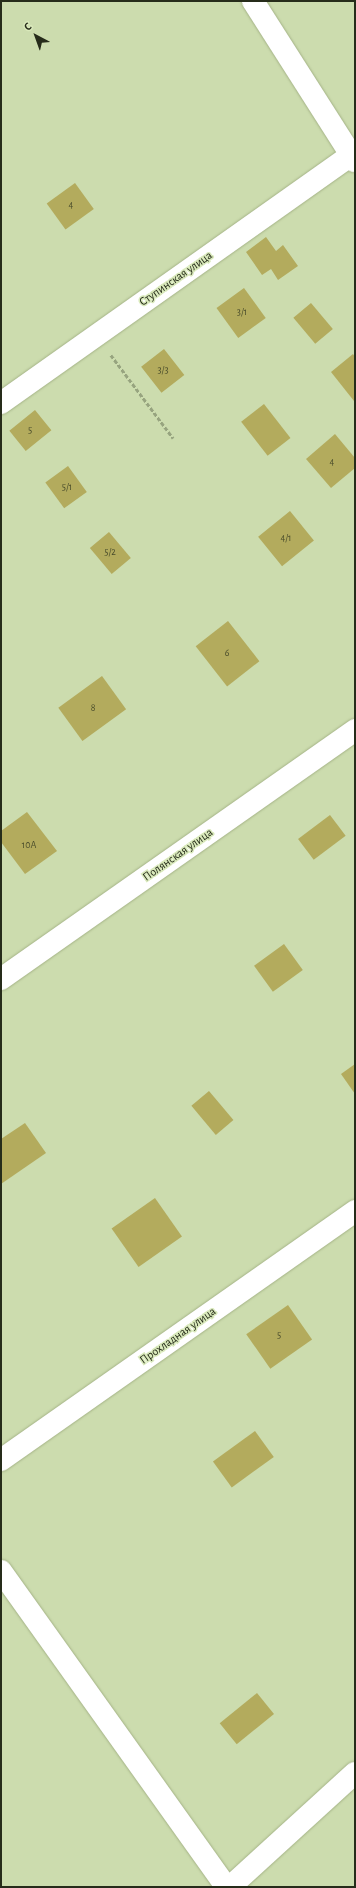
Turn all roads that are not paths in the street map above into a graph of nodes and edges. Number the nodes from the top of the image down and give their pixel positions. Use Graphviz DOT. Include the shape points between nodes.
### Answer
graph roads {
  1 [pos="252,1"];
  2 [pos="353,158"];
  3 [pos="1,403"];
  4 [pos="355,730"];
  5 [pos="1,979"];
  6 [pos="355,1211"];
  7 [pos="1,1460"];
  8 [pos="1,1571"];
  9 [pos="355,1773"];
  10 [pos="226,1887"];
  11 [pos="230,1887"];
  1 -- 2 [label="lane"];
  2 -- 3 [label="lane, Ступинская улица"];
  4 -- 5 [label="lane, Полянская улица"];
  6 -- 7 [label="lane, Прохладная улица"];
  8 -- 10 [label="lane"];
  9 -- 11 [label="lane"];
}
